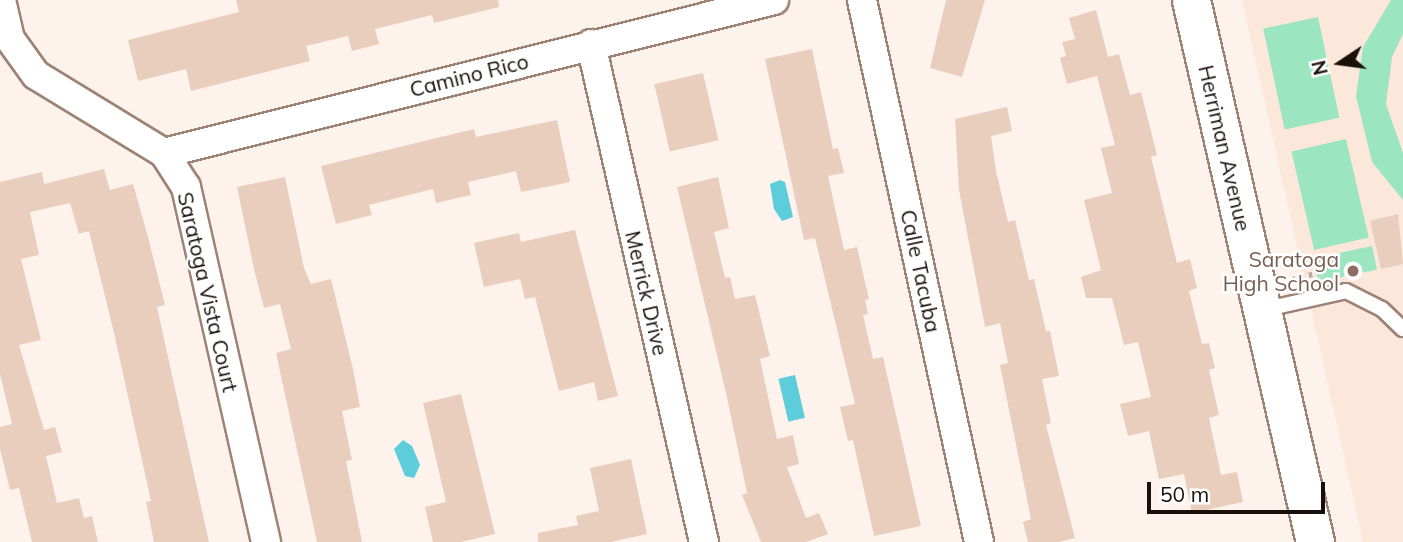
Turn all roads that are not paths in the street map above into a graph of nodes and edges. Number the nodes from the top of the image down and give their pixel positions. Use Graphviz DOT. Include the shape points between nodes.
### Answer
graph roads {
  1 [pos="1,0"];
  2 [pos="774,0"];
  3 [pos="862,0"];
  4 [pos="1191,0"];
  5 [pos="591,44"];
  6 [pos="164,153"];
  7 [pos="1270,296"];
  8 [pos="1403,329"];
  9 [pos="265,542"];
  10 [pos="704,542"];
  11 [pos="979,542"];
  12 [pos="1315,542"];
  1 -- 6 [label="street, Saratoga Vista Court" via="10,39 36,75"];
  2 -- 5 [label="street, Camino Rico"];
  3 -- 11 [label="street, Calle Tacuba"];
  4 -- 7 [label="street, Herriman Avenue"];
  5 -- 6 [label="street, Camino Rico"];
  5 -- 10 [label="street, Merrick Drive"];
  6 -- 9 [label="street, Saratoga Vista Court" via="186,187"];
  7 -- 8 [label="lane" via="1346,291 1382,309"];
  7 -- 12 [label="street, Herriman Avenue"];
}
